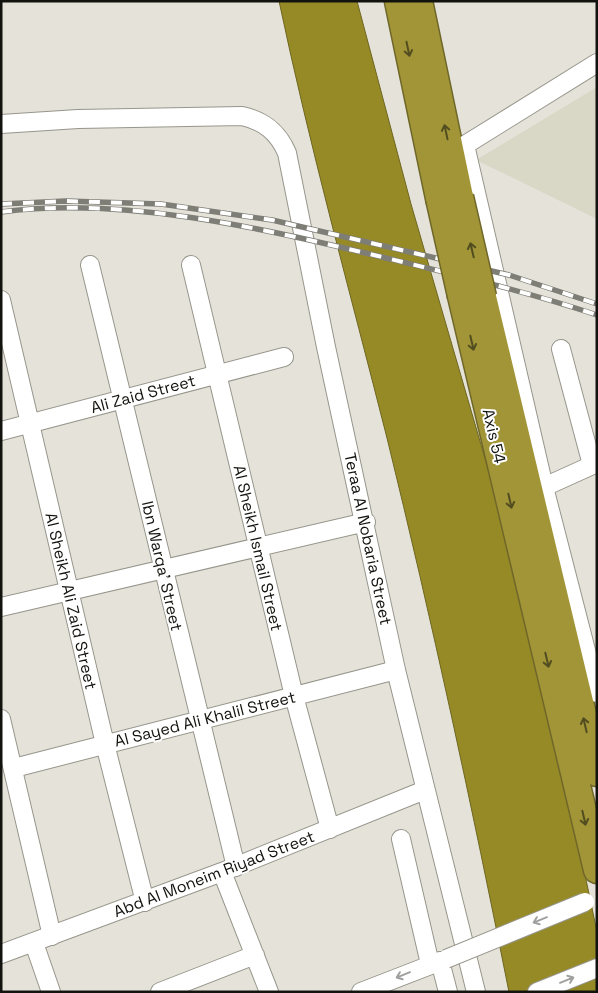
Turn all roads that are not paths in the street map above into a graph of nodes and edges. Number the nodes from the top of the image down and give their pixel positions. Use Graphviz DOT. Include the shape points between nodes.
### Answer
graph roads {
  1 [pos="398,1"];
  2 [pos="419,1"];
  3 [pos="597,63"];
  4 [pos="1,124"];
  5 [pos="450,197"];
  6 [pos="90,265"];
  7 [pos="191,266"];
  8 [pos="472,297"];
  9 [pos="1,300"];
  10 [pos="561,349"];
  11 [pos="284,357"];
  12 [pos="217,375"];
  13 [pos="122,399"];
  14 [pos="30,423"];
  15 [pos="1,430"];
  16 [pos="595,464"];
  17 [pos="544,488"];
  18 [pos="366,522"];
  19 [pos="258,547"];
  20 [pos="163,570"];
  21 [pos="69,591"];
  22 [pos="1,607"];
  23 [pos="396,670"];
  24 [pos="597,693"];
  25 [pos="294,696"];
  26 [pos="1,719"];
  27 [pos="199,721"];
  28 [pos="105,744"];
  29 [pos="14,768"];
  30 [pos="597,773"];
  31 [pos="425,790"];
  32 [pos="330,829"];
  33 [pos="401,839"];
  34 [pos="229,869"];
  35 [pos="597,870"];
  36 [pos="591,899"];
  37 [pos="144,902"];
  38 [pos="52,936"];
  39 [pos="34,943"];
  40 [pos="1,954"];
  41 [pos="255,955"];
  42 [pos="439,961"];
  43 [pos="597,968"];
  44 [pos="51,992"];
  45 [pos="160,992"];
  46 [pos="269,992"];
  47 [pos="361,992"];
  48 [pos="448,992"];
  49 [pos="476,992"];
  50 [pos="537,992"];
  1 -- 5 [label="highway, Axis 54, one-way"];
  5 -- 2 [label="highway, Axis 54, one-way"];
  3 -- 17 [label="street" via="465,145"];
  4 -- 18 [label="street, Teraa Al Nobaria Street" via="232,116 252,118 270,128 287,153"];
  5 -- 8 [label="highway, Axis 54, bridge"];
  6 -- 13 [label="street, Ibn Warqa' Street"];
  7 -- 12 [label="street, Al Sheikh Ismail Street"];
  30 -- 8 [label="highway, Axis 54, one-way"];
  8 -- 35 [label="highway, Axis 54, one-way"];
  9 -- 14 [label="street, Al Sheikh Ali Zaid Street"];
  10 -- 16 [label="street"];
  11 -- 12 [label="street, Ali Zaid Street"];
  12 -- 13 [label="street, Ali Zaid Street"];
  12 -- 19 [label="street, Al Sheikh Ismail Street"];
  13 -- 14 [label="street, Ali Zaid Street"];
  13 -- 20 [label="street, Ibn Warqa' Street"];
  14 -- 15 [label="street, Ali Zaid Street"];
  14 -- 21 [label="street, Al Sheikh Ali Zaid Street"];
  16 -- 17 [label="street"];
  17 -- 24 [label="street"];
  18 -- 19 [label="street"];
  18 -- 23 [label="street, Teraa Al Nobaria Street"];
  19 -- 20 [label="street"];
  19 -- 25 [label="street, Al Sheikh Ismail Street"];
  20 -- 21 [label="street"];
  20 -- 27 [label="street, Ibn Warqa' Street"];
  21 -- 22 [label="street"];
  21 -- 28 [label="street, Al Sheikh Ali Zaid Street"];
  23 -- 25 [label="street, Al Sayed Ali Khalil Street"];
  23 -- 31 [label="street, Teraa Al Nobaria Street"];
  25 -- 27 [label="street, Al Sayed Ali Khalil Street"];
  25 -- 32 [label="street, Al Sheikh Ismail Street"];
  26 -- 29 [label="street"];
  27 -- 28 [label="street, Al Sayed Ali Khalil Street"];
  27 -- 34 [label="street, Ibn Warqa' Street"];
  28 -- 29 [label="street, Al Sayed Ali Khalil Street"];
  28 -- 37 [label="street, Al Sheikh Ali Zaid Street"];
  29 -- 38 [label="street"];
  31 -- 32 [label="street, Abd Al Moneim Riyad Street"];
  31 -- 49 [label="street, Teraa Al Nobaria Street"];
  32 -- 34 [label="street, Abd Al Moneim Riyad Street"];
  33 -- 42 [label="street"];
  34 -- 37 [label="street, Abd Al Moneim Riyad Street"];
  34 -- 41 [label="street, Ibn Warqa' Street"];
  36 -- 42 [label="street, one-way, bridge"];
  37 -- 38 [label="street, Abd Al Moneim Riyad Street"];
  38 -- 39 [label="street, Abd Al Moneim Riyad Street"];
  39 -- 40 [label="street, Abd Al Moneim Riyad Street"];
  39 -- 44 [label="street"];
  41 -- 45 [label="street"];
  41 -- 46 [label="street, Ibn Warqa' Street"];
  42 -- 47 [label="street, one-way"];
  42 -- 48 [label="street"];
  50 -- 43 [label="street, one-way"];
}
